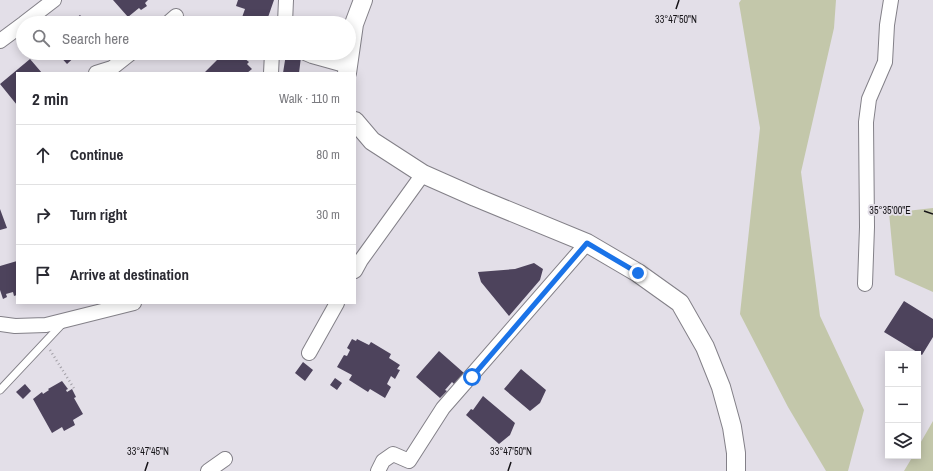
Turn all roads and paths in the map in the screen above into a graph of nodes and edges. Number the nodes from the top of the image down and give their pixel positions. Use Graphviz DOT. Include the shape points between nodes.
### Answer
graph roads {
  1 [pos="54,0"];
  2 [pos="286,0"];
  3 [pos="363,0"];
  4 [pos="891,0"];
  5 [pos="33,16"];
  6 [pos="285,16"];
  7 [pos="356,19"];
  8 [pos="16,29"];
  9 [pos="0,41"];
  10 [pos="122,60"];
  11 [pos="272,60"];
  12 [pos="322,60"];
  13 [pos="349,60"];
  14 [pos="347,70"];
  15 [pos="99,72"];
  16 [pos="272,72"];
  17 [pos="356,123"];
  18 [pos="424,174"];
  19 [pos="587,243"];
  20 [pos="357,264"];
  21 [pos="864,284"];
  22 [pos="130,304"];
  23 [pos="336,304"];
  24 [pos="64,322"];
  25 [pos="0,324"];
  26 [pos="45,343"];
  27 [pos="309,353"];
  28 [pos="0,390"];
  29 [pos="75,390"];
  30 [pos="225,459"];
  31 [pos="208,471"];
  32 [pos="378,471"];
  33 [pos="736,471"];
  1 -- 5 [label="street"];
  2 -- 6 [label="street"];
  3 -- 7 [label="street"];
  4 -- 21 [label="street" via="885,62 869,99 866,122 867,227"];
  8 -- 9 [label="street"];
  10 -- 15 [label="street" via="112,68"];
  11 -- 16 [label="street"];
  12 -- 14 [label="street"];
  13 -- 14 [label="street"];
  17 -- 18 [label="street" via="372,141"];
  18 -- 19 [label="street"];
  18 -- 20 [label="street"];
  19 -- 32 [label="street" via="443,408 409,461 393,454 382,461"];
  19 -- 33 [label="street" via="638,273 680,303 705,347 721,387 732,427"];
  22 -- 24 [label="street"];
  23 -- 27 [label="street"];
  24 -- 25 [label="street" via="15,326"];
  24 -- 26 [label="lane"];
  26 -- 28 [label="lane"];
  26 -- 29 [label="path"];
  30 -- 31 [label="street"];
}
